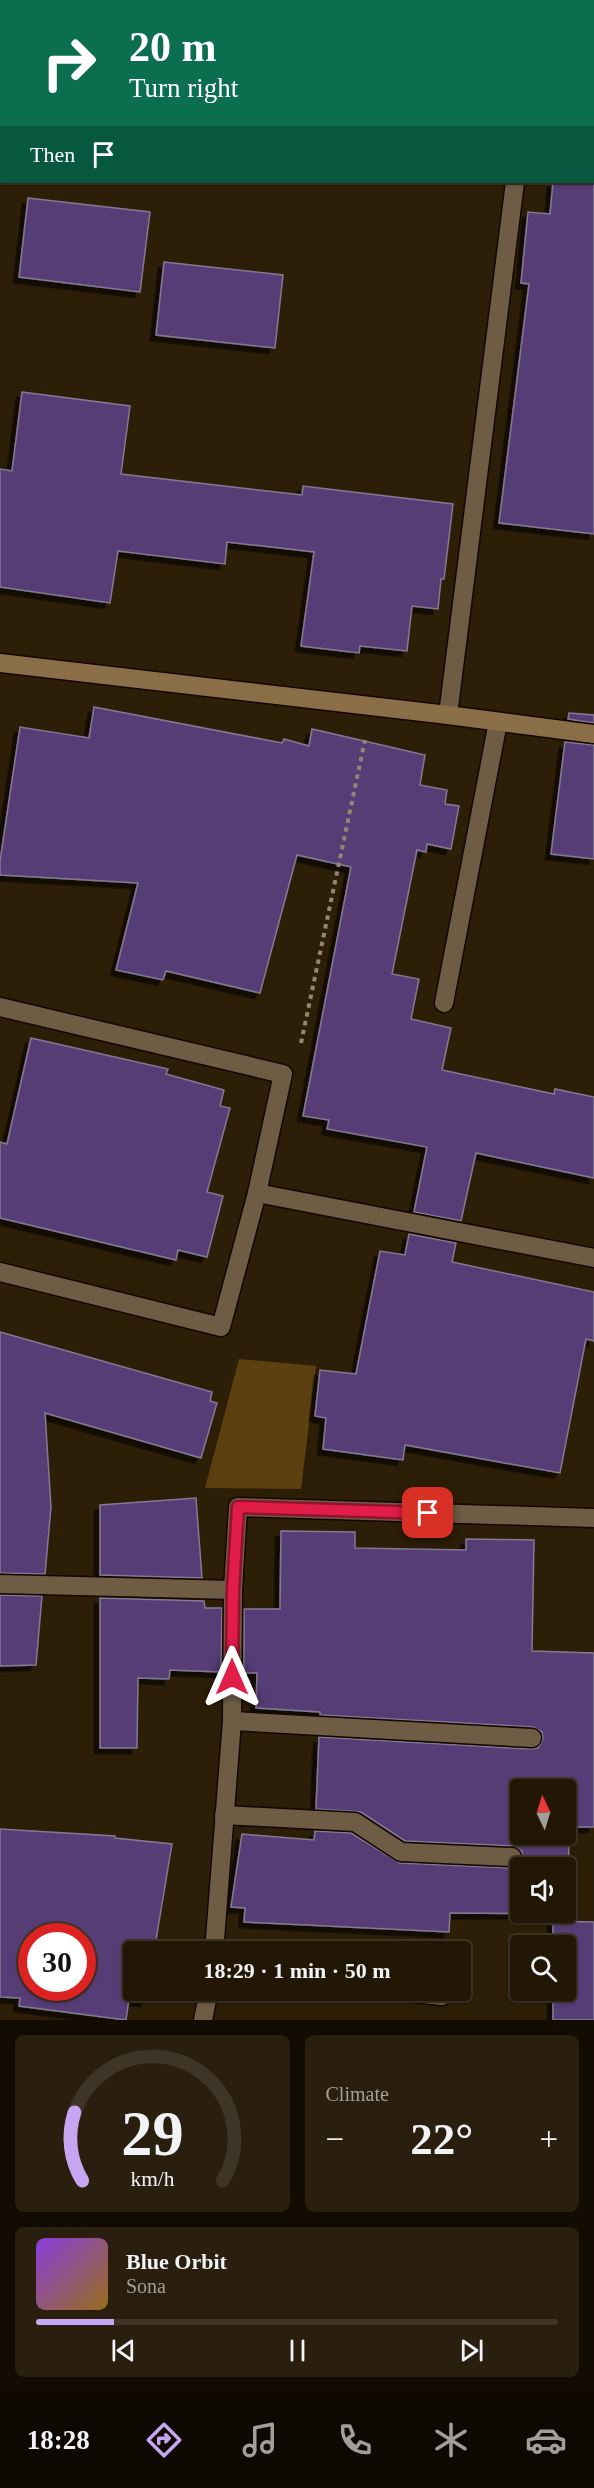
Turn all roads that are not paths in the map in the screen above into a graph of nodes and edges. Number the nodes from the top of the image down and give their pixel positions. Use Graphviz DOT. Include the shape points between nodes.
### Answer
graph roads {
  1 [pos="515,183"];
  2 [pos="0,663"];
  3 [pos="448,715"];
  4 [pos="498,722"];
  5 [pos="594,734"];
  6 [pos="444,1003"];
  7 [pos="0,1007"];
  8 [pos="257,1193"];
  9 [pos="594,1258"];
  10 [pos="0,1272"];
  11 [pos="594,1518"];
  12 [pos="0,1584"];
  13 [pos="233,1590"];
  14 [pos="232,1721"];
  15 [pos="532,1738"];
  16 [pos="224,1815"];
  17 [pos="512,1857"];
  18 [pos="215,1941"];
  19 [pos="207,2001"];
  20 [pos="203,2020"];
  1 -- 3 [label="street"];
  2 -- 3 [label="street"];
  3 -- 4 [label="street"];
  4 -- 5 [label="street"];
  4 -- 6 [label="street"];
  7 -- 8 [label="street" via="283,1074"];
  8 -- 9 [label="street"];
  8 -- 10 [label="street" via="221,1327"];
  11 -- 13 [label="street" via="238,1507"];
  12 -- 13 [label="street"];
  13 -- 14 [label="street"];
  14 -- 15 [label="street"];
  14 -- 16 [label="street"];
  16 -- 17 [label="street" via="355,1822 401,1852"];
  16 -- 18 [label="street"];
  19 -- 20 [label="street"];
}
